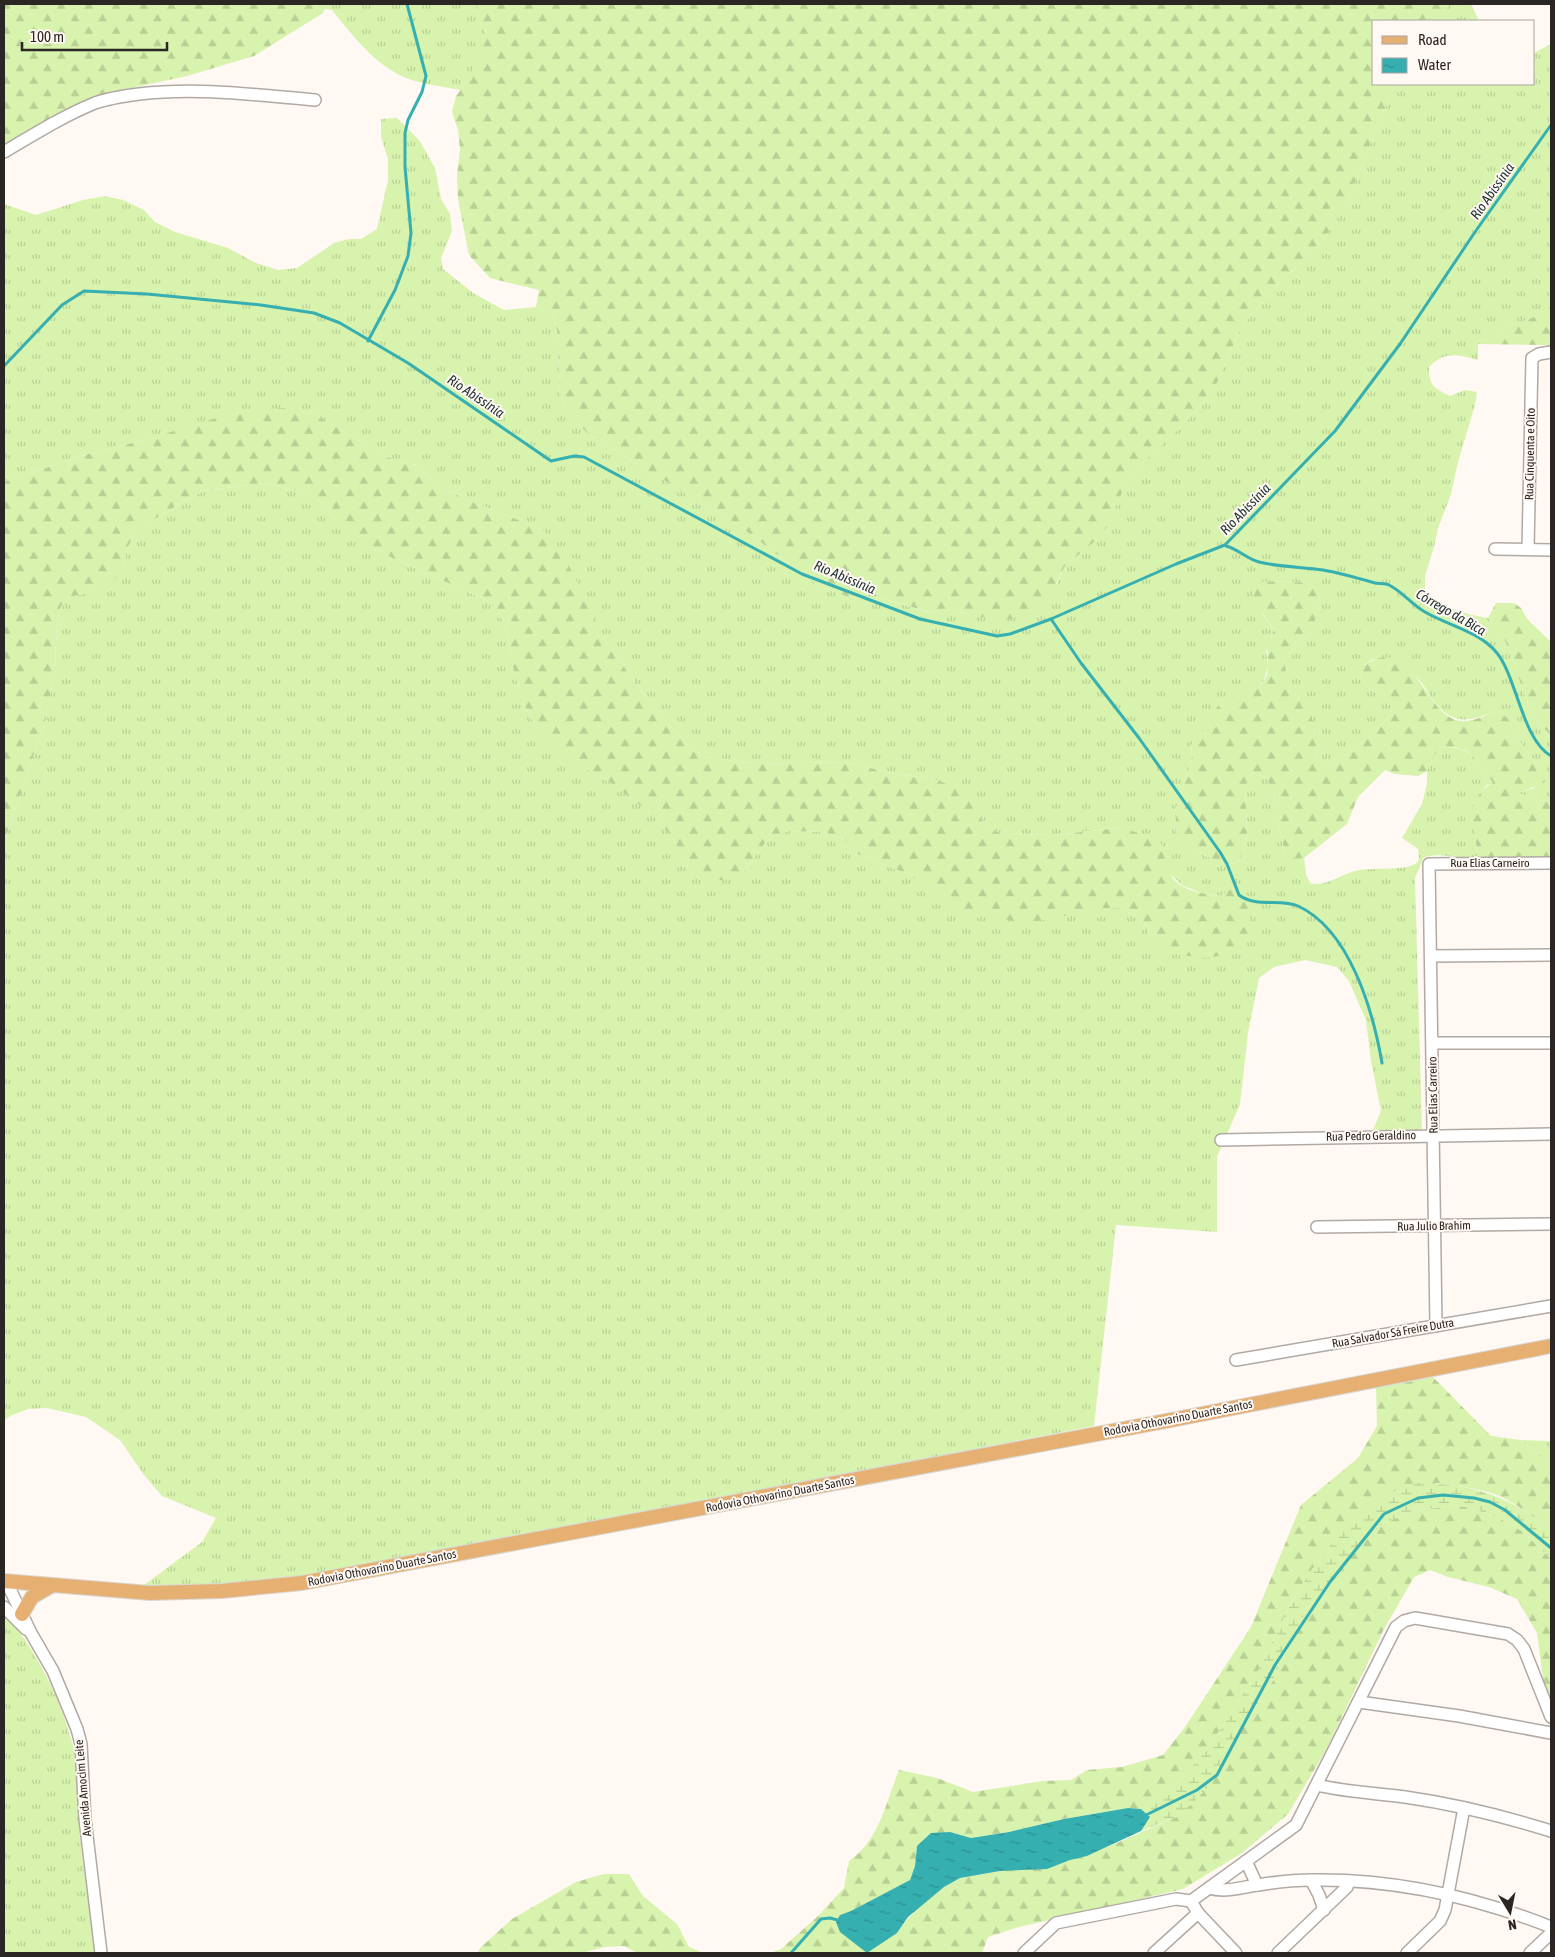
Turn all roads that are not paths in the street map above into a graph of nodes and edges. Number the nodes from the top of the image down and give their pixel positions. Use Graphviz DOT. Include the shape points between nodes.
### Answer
graph roads {
  1 [pos="315,100"];
  2 [pos="4,152"];
  3 [pos="1551,352"];
  4 [pos="1496,549"];
  5 [pos="1528,550"];
  6 [pos="1551,550"];
  7 [pos="1551,863"];
  8 [pos="1429,864"];
  9 [pos="1551,955"];
  10 [pos="1431,956"];
  11 [pos="1433,1043"];
  12 [pos="1551,1043"];
  13 [pos="1551,1134"];
  14 [pos="1434,1135"];
  15 [pos="1221,1140"];
  16 [pos="1551,1224"];
  17 [pos="1435,1226"];
  18 [pos="1317,1227"];
  19 [pos="1551,1306"];
  20 [pos="1436,1326"];
  21 [pos="1551,1346"];
  22 [pos="1236,1360"];
  23 [pos="5,1581"];
  24 [pos="51,1586"];
  25 [pos="4,1607"];
  26 [pos="22,1614"];
  27 [pos="31,1633"];
  28 [pos="1359,1702"];
  29 [pos="1551,1717"];
  30 [pos="1551,1733"];
  31 [pos="1317,1785"];
  32 [pos="1464,1808"];
  33 [pos="1551,1831"];
  34 [pos="1246,1861"];
  35 [pos="1311,1880"];
  36 [pos="1349,1881"];
  37 [pos="1257,1885"];
  38 [pos="1209,1888"];
  39 [pos="1447,1894"];
  40 [pos="1191,1901"];
  41 [pos="1324,1910"];
  42 [pos="1198,1913"];
  43 [pos="1551,1927"];
  44 [pos="1551,1932"];
  45 [pos="101,1953"];
  46 [pos="1024,1953"];
  47 [pos="1154,1953"];
  48 [pos="1236,1953"];
  49 [pos="1278,1953"];
  50 [pos="1407,1953"];
  51 [pos="1530,1953"];
  1 -- 2 [label="street" via="206,90 115,97 76,112"];
  3 -- 5 [label="street, Rua Cinquenta e Oito" via="1532,358"];
  4 -- 5 [label="street"];
  5 -- 6 [label="street"];
  7 -- 8 [label="street, Rua Elias Carneiro"];
  8 -- 10 [label="street, Rua Elias Carreiro"];
  9 -- 10 [label="street"];
  10 -- 11 [label="street, Rua Elias Carreiro"];
  11 -- 12 [label="street"];
  11 -- 14 [label="street, Rua Elias Carreiro"];
  13 -- 14 [label="street, Rua Pedro Geraldino"];
  14 -- 15 [label="street, Rua Pedro Geraldino"];
  14 -- 17 [label="street, Rua Elias Carreiro"];
  16 -- 17 [label="street, Rua Julio Brahim"];
  17 -- 18 [label="street, Rua Julio Brahim"];
  17 -- 20 [label="street, Rua Elias Carreiro"];
  19 -- 20 [label="street, Rua Salvador Sá Freire Dutra"];
  20 -- 22 [label="street, Rua Salvador Sá Freire Dutra"];
  21 -- 24 [label="main road, Rodovia Othovarino Duarte Santos" via="302,1583 222,1591 150,1593"];
  23 -- 24 [label="main road, Rodovia Othovarino Duarte Santos"];
  23 -- 26 [label="street, Avenida Amocim Leite"];
  24 -- 26 [label="main road" via="32,1597"];
  25 -- 27 [label="street, Avenida Amocim Leite"];
  26 -- 27 [label="street, Avenida Amocim Leite"];
  27 -- 45 [label="street, Avenida Amocim Leite" via="64,1694 81,1744 85,1819"];
  28 -- 29 [label="street" via="1396,1628 1415,1618 1513,1636 1524,1649"];
  28 -- 30 [label="street"];
  28 -- 31 [label="street"];
  31 -- 32 [label="street"];
  31 -- 34 [label="street" via="1296,1825"];
  32 -- 33 [label="street"];
  32 -- 39 [label="street"];
  34 -- 37 [label="street"];
  34 -- 38 [label="street"];
  35 -- 36 [label="street"];
  35 -- 37 [label="street"];
  35 -- 41 [label="street"];
  36 -- 39 [label="street" via="1393,1884"];
  36 -- 41 [label="street"];
  37 -- 38 [label="street" via="1220,1891"];
  38 -- 40 [label="street"];
  39 -- 43 [label="street"];
  39 -- 50 [label="street" via="1440,1921"];
  40 -- 42 [label="street"];
  40 -- 46 [label="street" via="1176,1899 1056,1923"];
  41 -- 49 [label="street"];
  42 -- 47 [label="street"];
  42 -- 48 [label="street"];
  44 -- 51 [label="street"];
}
